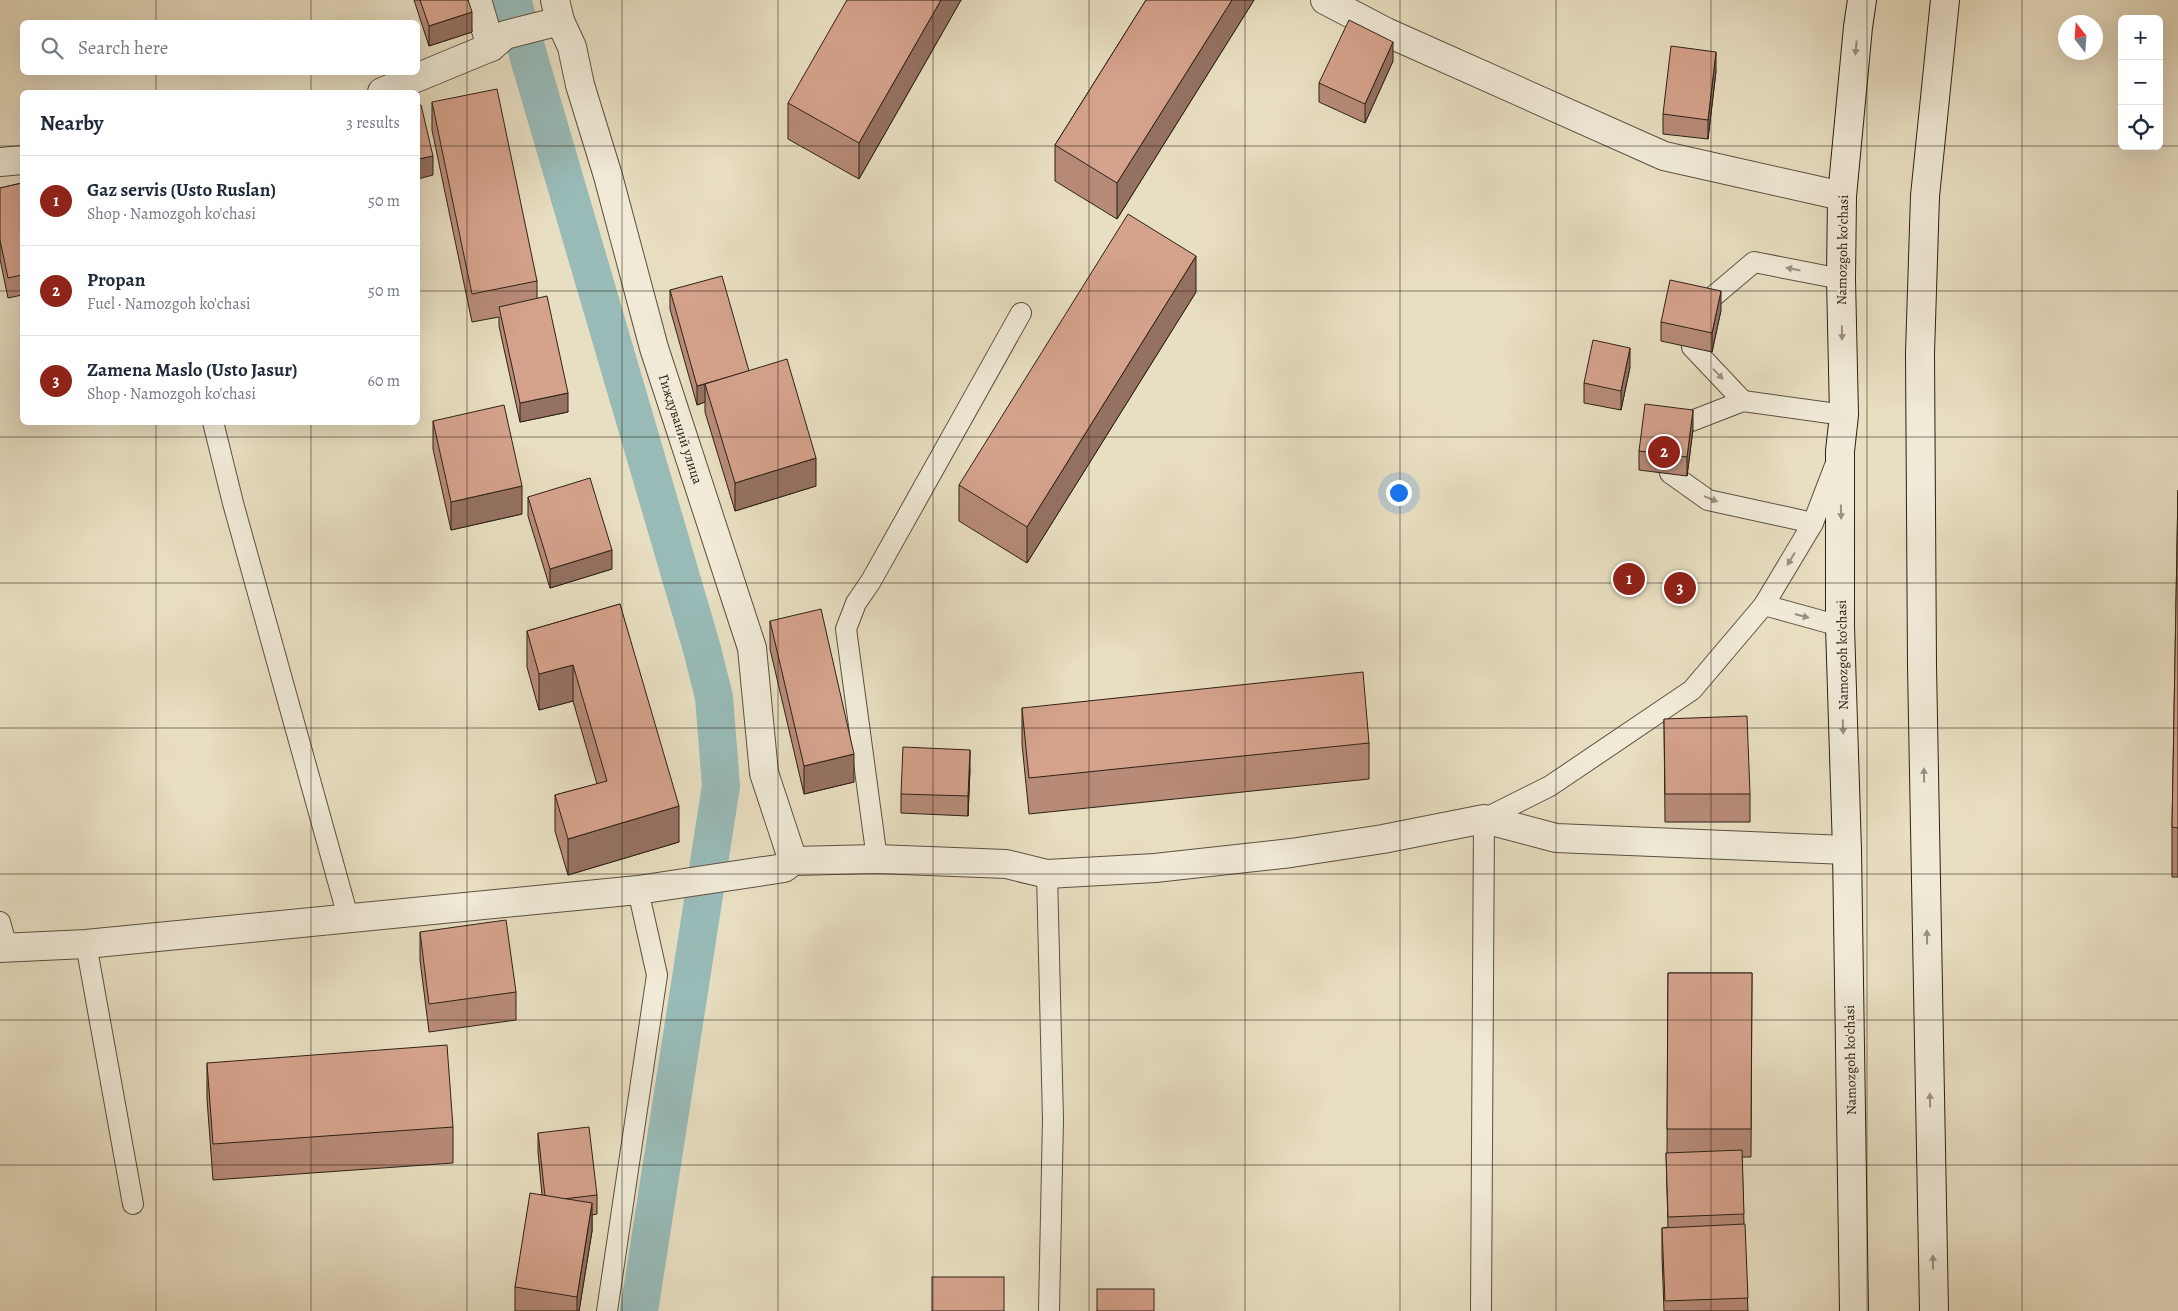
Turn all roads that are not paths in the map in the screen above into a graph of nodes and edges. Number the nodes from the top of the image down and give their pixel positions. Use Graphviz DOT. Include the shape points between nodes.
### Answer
graph roads {
  1 [pos="478,0"];
  2 [pos="1325,0"];
  3 [pos="1862,0"];
  4 [pos="1945,0"];
  5 [pos="555,15"];
  6 [pos="498,41"];
  7 [pos="387,90"];
  8 [pos="20,160"];
  9 [pos="0,162"];
  10 [pos="1842,196"];
  11 [pos="1841,279"];
  12 [pos="1702,306"];
  13 [pos="1021,313"];
  14 [pos="1692,347"];
  15 [pos="1744,401"];
  16 [pos="1844,415"];
  17 [pos="214,425"];
  18 [pos="1676,427"];
  19 [pos="1840,452"];
  20 [pos="1670,473"];
  21 [pos="1813,523"];
  22 [pos="1764,605"];
  23 [pos="1840,626"];
  24 [pos="1484,819"];
  25 [pos="1847,850"];
  26 [pos="877,859"];
  27 [pos="789,865"];
  28 [pos="1047,874"];
  29 [pos="638,890"];
  30 [pos="348,917"];
  31 [pos="2,939"];
  32 [pos="86,944"];
  33 [pos="133,1204"];
  34 [pos="607,1311"];
  35 [pos="1049,1311"];
  36 [pos="1481,1311"];
  37 [pos="1854,1311"];
  38 [pos="1934,1311"];
  1 -- 6 [label="street"];
  2 -- 10 [label="street" via="1386,32 1664,156"];
  3 -- 10 [label="street, Namozgoh ko'chasi, one-way"];
  38 -- 4 [label="street, one-way" via="1922,685 1920,353 1925,196"];
  5 -- 6 [label="street"];
  5 -- 27 [label="street, Гиждуваний улица" via="572,47 654,348 752,648 764,773"];
  6 -- 7 [label="street"];
  8 -- 9 [label="street"];
  10 -- 11 [label="street, Namozgoh ko'chasi"];
  11 -- 12 [label="lane, one-way" via="1754,262"];
  11 -- 16 [label="street, Namozgoh ko'chasi, one-way"];
  13 -- 26 [label="lane" via="856,603 846,629"];
  14 -- 15 [label="lane, one-way"];
  15 -- 16 [label="lane"];
  15 -- 18 [label="lane"];
  16 -- 19 [label="street, Namozgoh ko'chasi"];
  17 -- 30 [label="lane"];
  19 -- 21 [label="lane"];
  19 -- 23 [label="street, Namozgoh ko'chasi, one-way"];
  20 -- 21 [label="lane, one-way" via="1708,500"];
  21 -- 22 [label="lane, one-way"];
  22 -- 23 [label="lane, one-way"];
  22 -- 24 [label="lane" via="1692,690 1550,786"];
  23 -- 25 [label="street, Namozgoh ko'chasi, one-way"];
  24 -- 25 [label="street" via="1556,838"];
  24 -- 28 [label="street" via="1291,853 1156,868"];
  24 -- 36 [label="lane"];
  25 -- 37 [label="street, Namozgoh ko'chasi"];
  26 -- 27 [label="street"];
  26 -- 28 [label="street" via="1006,864"];
  27 -- 29 [label="street"];
  28 -- 35 [label="lane" via="1053,1119"];
  29 -- 30 [label="street"];
  29 -- 34 [label="lane" via="657,975"];
  30 -- 32 [label="street"];
  31 -- 32 [label="street"];
  32 -- 33 [label="lane"];
}
